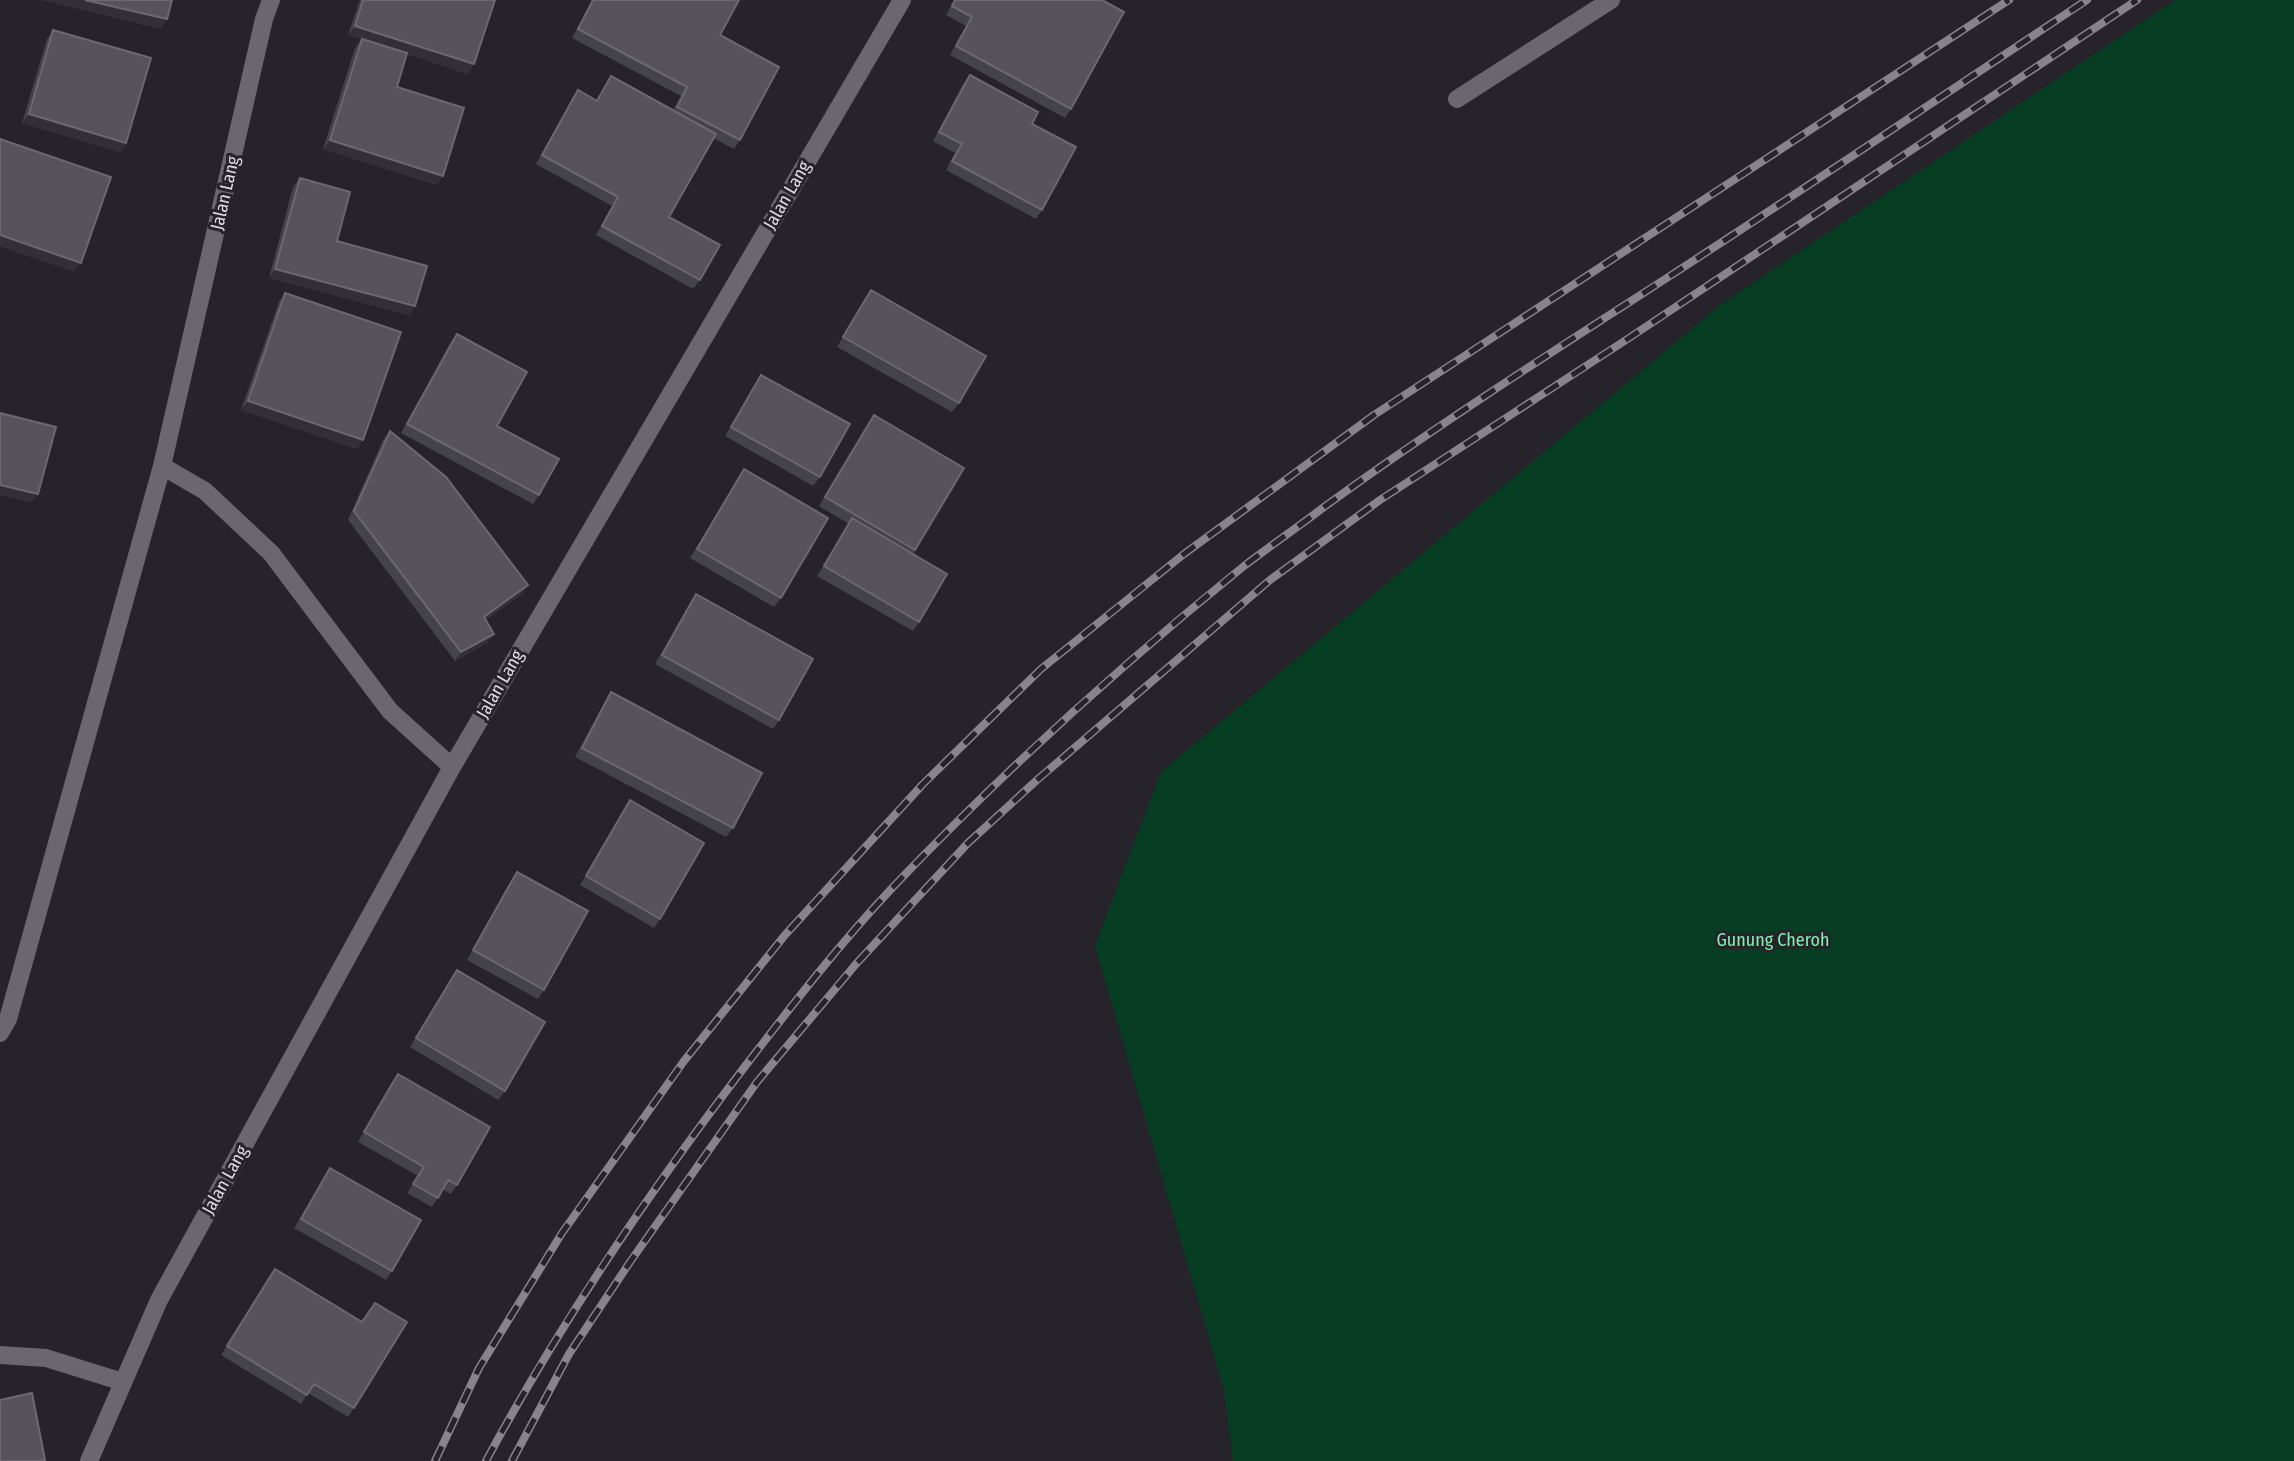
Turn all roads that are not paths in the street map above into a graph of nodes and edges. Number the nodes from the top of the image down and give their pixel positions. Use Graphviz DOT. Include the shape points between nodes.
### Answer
graph roads {
  1 [pos="271,0"];
  2 [pos="902,0"];
  3 [pos="1611,0"];
  4 [pos="1457,99"];
  5 [pos="162,466"];
  6 [pos="452,767"];
  7 [pos="0,1033"];
  8 [pos="0,1355"];
  9 [pos="123,1382"];
  10 [pos="89,1461"];
  1 -- 5 [label="street, Jalan Lang"];
  2 -- 6 [label="street, Jalan Lang"];
  3 -- 4 [label="street"];
  5 -- 6 [label="street" via="205,491 271,553 390,711"];
  5 -- 7 [label="street, Jalan Lang" via="8,1019"];
  6 -- 9 [label="street, Jalan Lang" via="159,1300"];
  8 -- 9 [label="street" via="46,1358"];
  9 -- 10 [label="street, Jalan Lang"];
}
